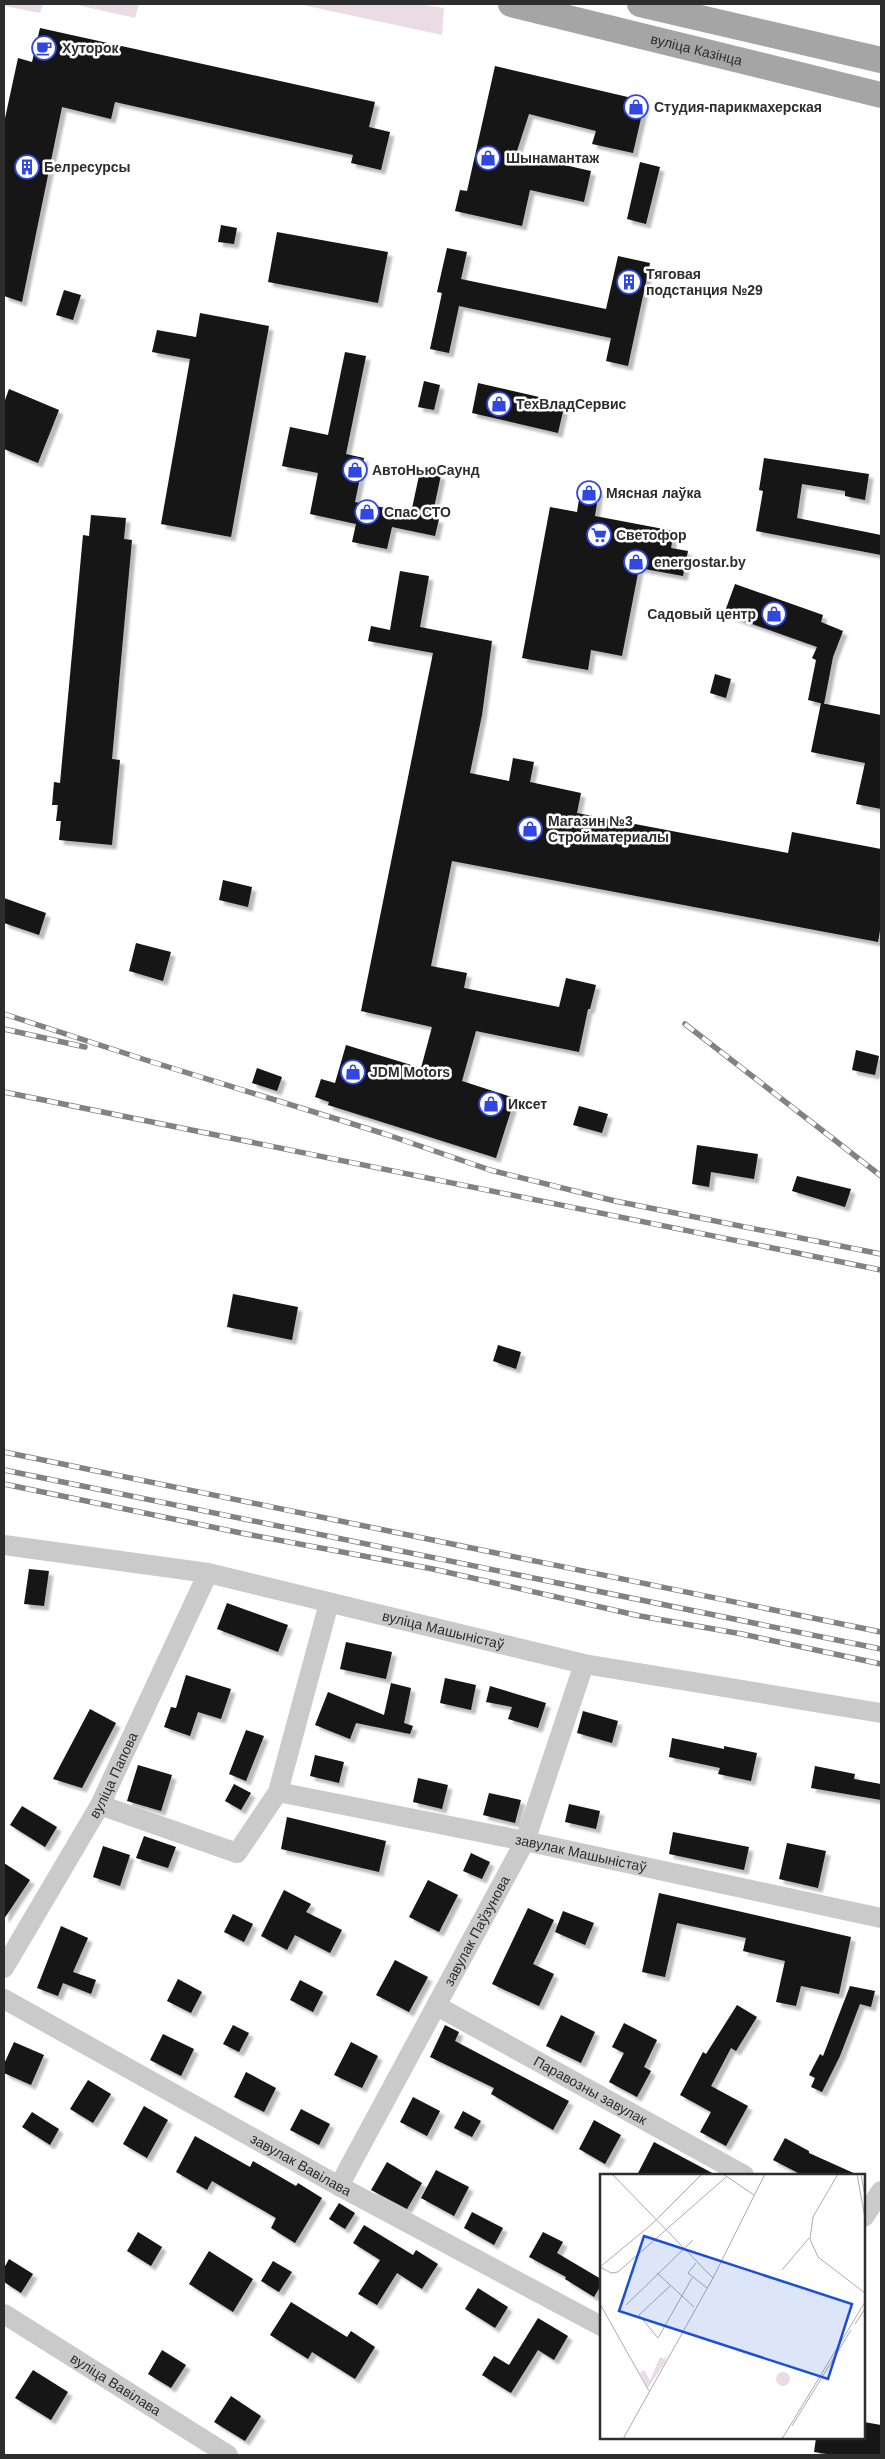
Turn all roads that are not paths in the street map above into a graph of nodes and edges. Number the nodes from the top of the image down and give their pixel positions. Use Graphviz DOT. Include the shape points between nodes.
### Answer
graph roads {
  1 [pos="511,4"];
  2 [pos="640,4"];
  3 [pos="818,46"];
  4 [pos="881,60"];
  5 [pos="810,76"];
  6 [pos="881,94"];
  7 [pos="4,1544"];
  8 [pos="208,1573"];
  9 [pos="329,1603"];
  10 [pos="584,1664"];
  11 [pos="881,1713"];
  12 [pos="278,1792"];
  13 [pos="100,1805"];
  14 [pos="525,1841"];
  15 [pos="881,1918"];
  16 [pos="4,1968"];
  17 [pos="4,1999"];
  18 [pos="437,2006"];
  19 [pos="742,2174"];
  20 [pos="339,2186"];
  21 [pos="881,2191"];
  22 [pos="865,2215"];
  23 [pos="4,2314"];
  24 [pos="600,2325"];
  25 [pos="228,2455"];
  1 -- 5 [label="main road, вуліца Казінца"];
  2 -- 3 [label="main road"];
  3 -- 4 [label="main road"];
  3 -- 5 [label="street"];
  5 -- 6 [label="main road, вуліца Казінца"];
  7 -- 8 [label="street, вуліца Машыністаў"];
  8 -- 9 [label="street, вуліца Машыністаў"];
  8 -- 13 [label="street, вуліца Папова"];
  9 -- 10 [label="street, вуліца Машыністаў"];
  9 -- 12 [label="street"];
  10 -- 11 [label="street, вуліца Машыністаў"];
  10 -- 14 [label="street, завулак Паўзунова"];
  12 -- 13 [label="street" via="237,1853"];
  12 -- 14 [label="street, завулак Машыністаў"];
  13 -- 16 [label="street, вуліца Папова"];
  14 -- 15 [label="street, завулак Машыністаў"];
  14 -- 18 [label="street, завулак Паўзунова"];
  17 -- 20 [label="street, завулак Вавілава"];
  18 -- 19 [label="street, Паравозны завулак"];
  18 -- 20 [label="street, завулак Паўзунова"];
  20 -- 24 [label="street, завулак Вавілава"];
  21 -- 22 [label="street"];
  23 -- 25 [label="street, вуліца Вавілава"];
}
